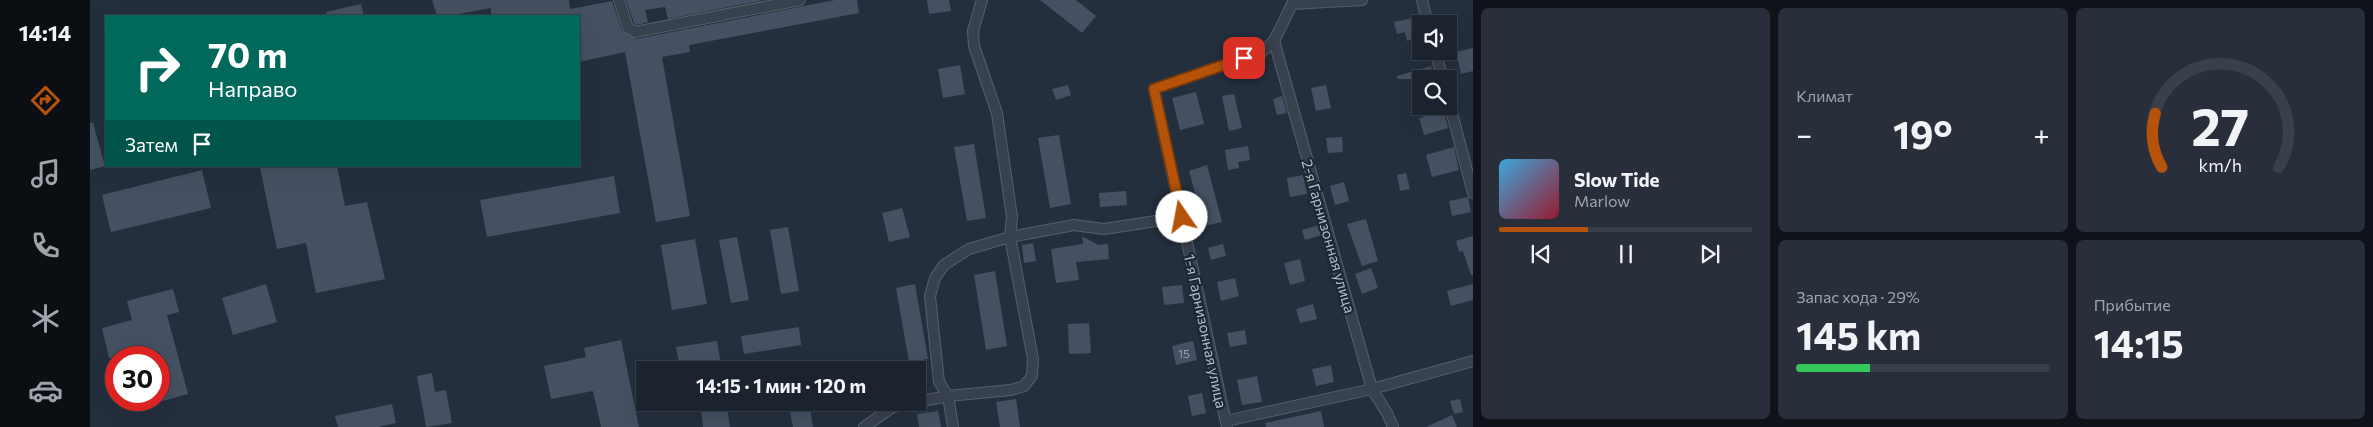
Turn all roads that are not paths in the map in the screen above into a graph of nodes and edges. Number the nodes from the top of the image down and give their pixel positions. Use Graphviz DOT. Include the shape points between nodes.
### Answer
graph roads {
  1 [pos="619,0"];
  2 [pos="800,0"];
  3 [pos="982,0"];
  4 [pos="1360,0"];
  5 [pos="1422,0"];
  6 [pos="1293,2"];
  7 [pos="1426,15"];
  8 [pos="1274,41"];
  9 [pos="1452,115"];
  10 [pos="1473,193"];
  11 [pos="1182,217"];
  12 [pos="1010,237"];
  13 [pos="1473,361"];
  14 [pos="1372,389"];
  15 [pos="948,396"];
  16 [pos="1226,424"];
  17 [pos="864,427"];
  18 [pos="953,427"];
  19 [pos="1393,427"];
  1 -- 2 [label="street" via="628,28 635,32"];
  3 -- 12 [label="street" via="973,32 974,46 997,113 1012,217"];
  4 -- 6 [label="street"];
  5 -- 7 [label="street"];
  6 -- 8 [label="street"];
  8 -- 11 [label="street, 1-я Гарнизонная улица" via="1262,52 1154,89"];
  8 -- 14 [label="street, 2-я Гарнизонная улица"];
  9 -- 10 [label="street"];
  11 -- 12 [label="street" via="1104,229 1074,225"];
  11 -- 16 [label="street, 1-я Гарнизонная улица"];
  12 -- 15 [label="street" via="969,249 944,265 935,278 930,296 939,382"];
  12 -- 15 [label="street" via="1032,359 1032,376 1024,386 1011,390"];
  13 -- 14 [label="street"];
  14 -- 16 [label="street"];
  14 -- 19 [label="street, 2-я Гарнизонная улица"];
  15 -- 17 [label="street" via="893,408"];
  15 -- 18 [label="street"];
}
